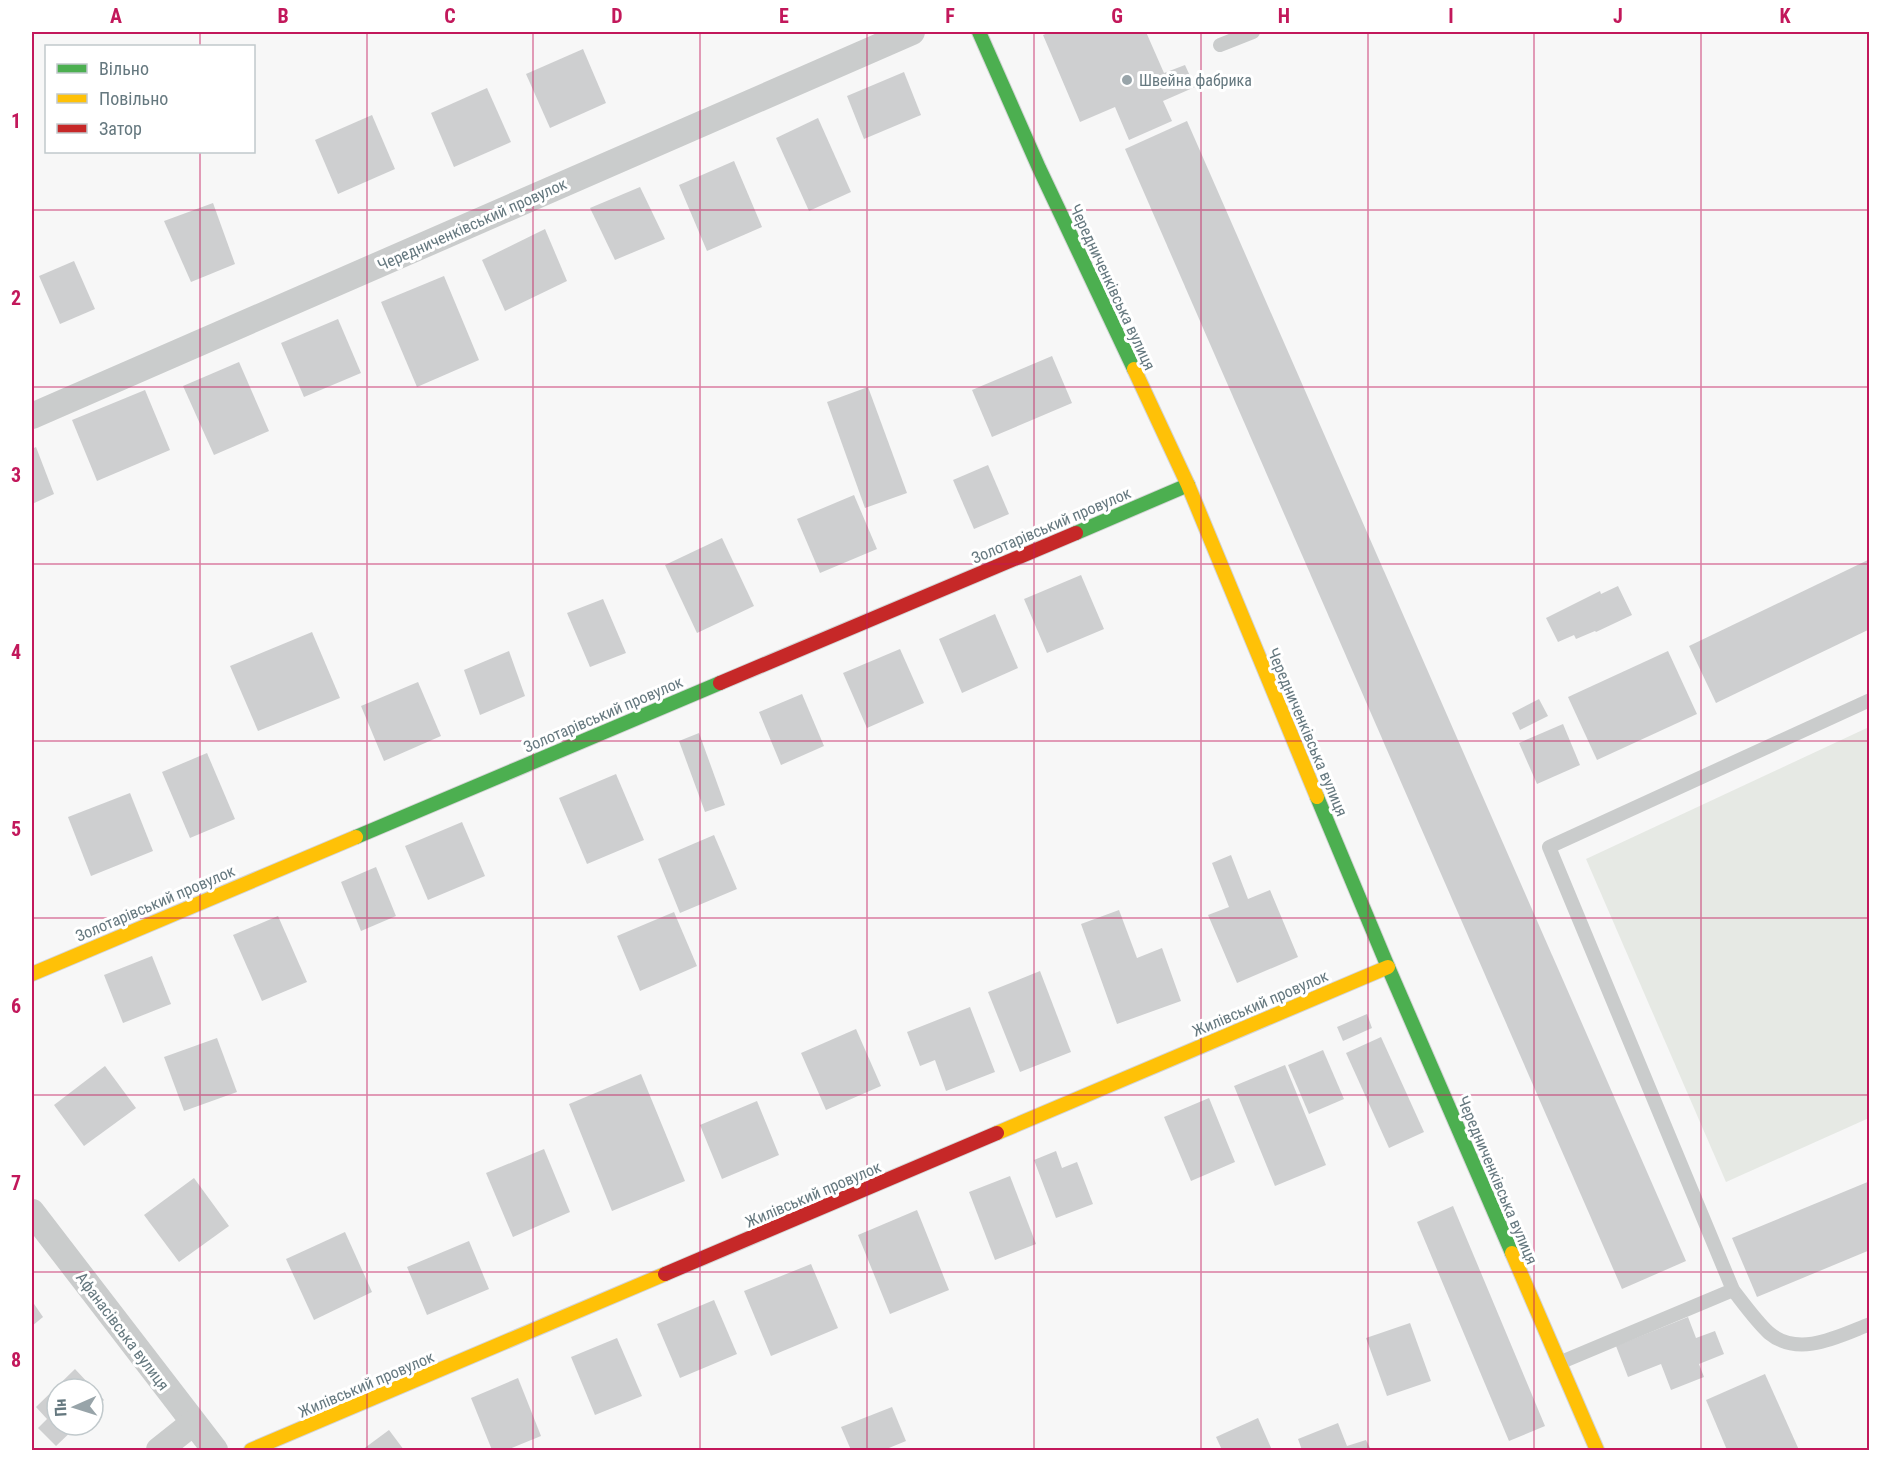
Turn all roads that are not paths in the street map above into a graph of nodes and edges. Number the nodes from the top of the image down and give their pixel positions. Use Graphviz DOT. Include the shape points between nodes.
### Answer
graph roads {
  1 [pos="912,32"];
  2 [pos="979,32"];
  3 [pos="1253,32"];
  4 [pos="1220,45"];
  5 [pos="32,416"];
  6 [pos="1188,485"];
  7 [pos="1869,700"];
  8 [pos="1388,967"];
  9 [pos="32,974"];
  10 [pos="32,1212"];
  11 [pos="1733,1290"];
  12 [pos="1869,1323"];
  13 [pos="1559,1363"];
  14 [pos="193,1423"];
  15 [pos="159,1450"];
  16 [pos="215,1450"];
  17 [pos="251,1450"];
  18 [pos="1597,1450"];
  1 -- 5 [label="street, Чередниченківський провулок"];
  2 -- 6 [label="street, Чередниченківська вулиця"];
  3 -- 4 [label="lane"];
  6 -- 8 [label="street, Чередниченківська вулиця"];
  6 -- 9 [label="street, Золотарівський провулок"];
  7 -- 11 [label="lane" via="1549,847"];
  8 -- 13 [label="street, Чередниченківська вулиця"];
  8 -- 17 [label="street, Жилівський провулок"];
  10 -- 14 [label="street, Афанасівська вулиця"];
  11 -- 12 [label="lane" via="1769,1333 1791,1345 1823,1342"];
  11 -- 13 [label="lane"];
  13 -- 18 [label="street, Чередниченківська вулиця"];
  14 -- 15 [label="street"];
  14 -- 16 [label="street, Афанасівська вулиця"];
}
